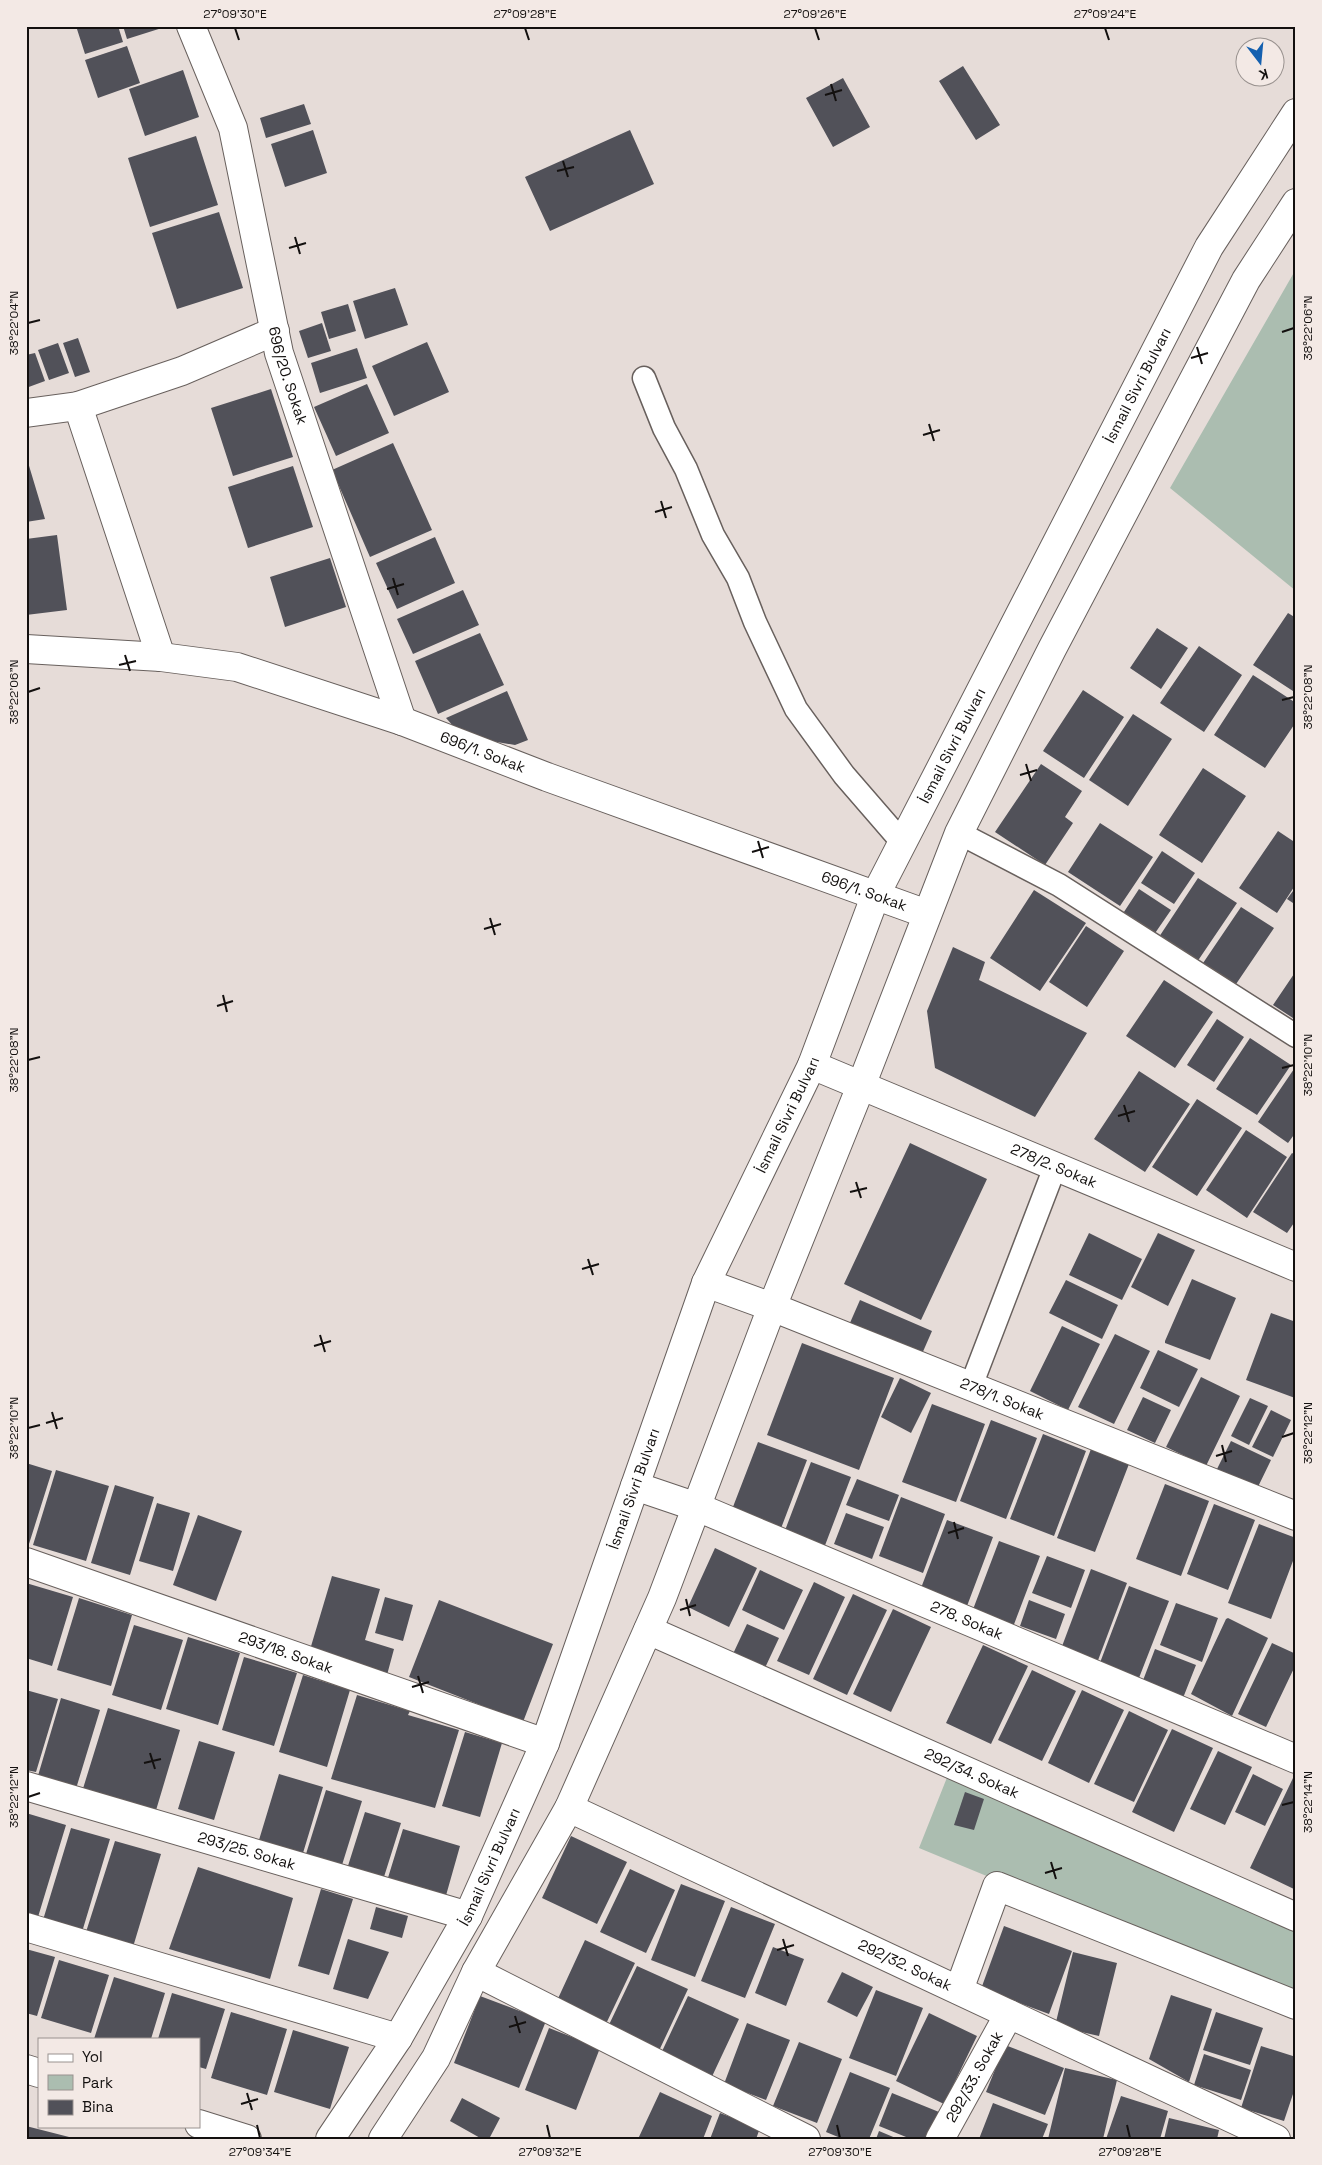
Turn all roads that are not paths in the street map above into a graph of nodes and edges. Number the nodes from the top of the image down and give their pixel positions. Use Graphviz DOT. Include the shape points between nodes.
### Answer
graph roads {
  1 [pos="191,26"];
  2 [pos="1296,113"];
  3 [pos="1296,203"];
  4 [pos="275,331"];
  5 [pos="644,378"];
  6 [pos="78,406"];
  7 [pos="26,413"];
  8 [pos="26,649"];
  9 [pos="161,657"];
  10 [pos="402,721"];
  11 [pos="959,833"];
  12 [pos="902,842"];
  13 [pos="876,894"];
  14 [pos="927,914"];
  15 [pos="1296,1036"];
  16 [pos="812,1065"];
  17 [pos="861,1086"];
  18 [pos="1055,1166"];
  19 [pos="1296,1267"];
  20 [pos="706,1283"];
  21 [pos="772,1307"];
  22 [pos="972,1386"];
  23 [pos="635,1486"];
  24 [pos="697,1507"];
  25 [pos="1296,1516"];
  26 [pos="26,1562"];
  27 [pos="648,1630"];
  28 [pos="545,1743"];
  29 [pos="1296,1759"];
  30 [pos="26,1786"];
  31 [pos="569,1808"];
  32 [pos="468,1916"];
  33 [pos="1296,1917"];
  34 [pos="26,1927"];
  35 [pos="476,1972"];
  36 [pos="959,1990"];
  37 [pos="1296,2005"];
  38 [pos="1009,2014"];
  39 [pos="398,2038"];
  40 [pos="26,2069"];
  41 [pos="38,2073"];
  42 [pos="200,2124"];
  43 [pos="247,2139"];
  44 [pos="330,2139"];
  45 [pos="383,2139"];
  46 [pos="806,2139"];
  47 [pos="940,2139"];
  48 [pos="1276,2139"];
  1 -- 4 [label="street, 696/20. Sokak" via="233,128"];
  2 -- 12 [label="street, İsmail Sivri Bulvarı" via="1209,247"];
  3 -- 11 [label="street" via="1246,280"];
  4 -- 6 [label="street" via="182,371"];
  4 -- 10 [label="street, 696/20. Sokak" via="279,353"];
  5 -- 12 [label="lane" via="713,535 738,578 796,709 844,775"];
  6 -- 7 [label="street"];
  6 -- 9 [label="street"];
  8 -- 9 [label="street, 696/1. Sokak"];
  9 -- 10 [label="street, 696/1. Sokak" via="237,666"];
  10 -- 13 [label="street, 696/1. Sokak" via="547,777"];
  11 -- 14 [label="street"];
  11 -- 15 [label="lane" via="1059,885"];
  12 -- 13 [label="street, İsmail Sivri Bulvarı"];
  13 -- 14 [label="street, 696/1. Sokak"];
  13 -- 16 [label="street, İsmail Sivri Bulvarı"];
  14 -- 17 [label="street"];
  16 -- 17 [label="street, 278/2. Sokak"];
  16 -- 20 [label="street, İsmail Sivri Bulvarı"];
  17 -- 18 [label="street, 278/2. Sokak"];
  17 -- 21 [label="street"];
  18 -- 19 [label="street, 278/2. Sokak"];
  18 -- 22 [label="lane"];
  20 -- 21 [label="street, 278/1. Sokak"];
  20 -- 23 [label="street, İsmail Sivri Bulvarı"];
  21 -- 22 [label="street, 278/1. Sokak"];
  21 -- 24 [label="street"];
  22 -- 25 [label="street, 278/1. Sokak"];
  23 -- 24 [label="street, 278. Sokak"];
  23 -- 28 [label="street, İsmail Sivri Bulvarı"];
  24 -- 27 [label="street"];
  24 -- 29 [label="street, 278. Sokak"];
  26 -- 28 [label="street, 293/18. Sokak"];
  27 -- 31 [label="street"];
  27 -- 33 [label="street, 292/34. Sokak"];
  28 -- 32 [label="street, İsmail Sivri Bulvarı"];
  30 -- 32 [label="street, 293/25. Sokak"];
  31 -- 35 [label="street"];
  31 -- 36 [label="street, 292/32. Sokak"];
  32 -- 39 [label="street, İsmail Sivri Bulvarı"];
  34 -- 39 [label="street"];
  35 -- 45 [label="street" via="436,2058"];
  35 -- 46 [label="street"];
  36 -- 37 [label="street, 292/32. Sokak" via="997,1886"];
  36 -- 38 [label="street"];
  38 -- 47 [label="street, 292/33. Sokak"];
  38 -- 48 [label="street"];
  39 -- 44 [label="street, İsmail Sivri Bulvarı"];
  40 -- 41 [label="street"];
  42 -- 43 [label="street"];
}
